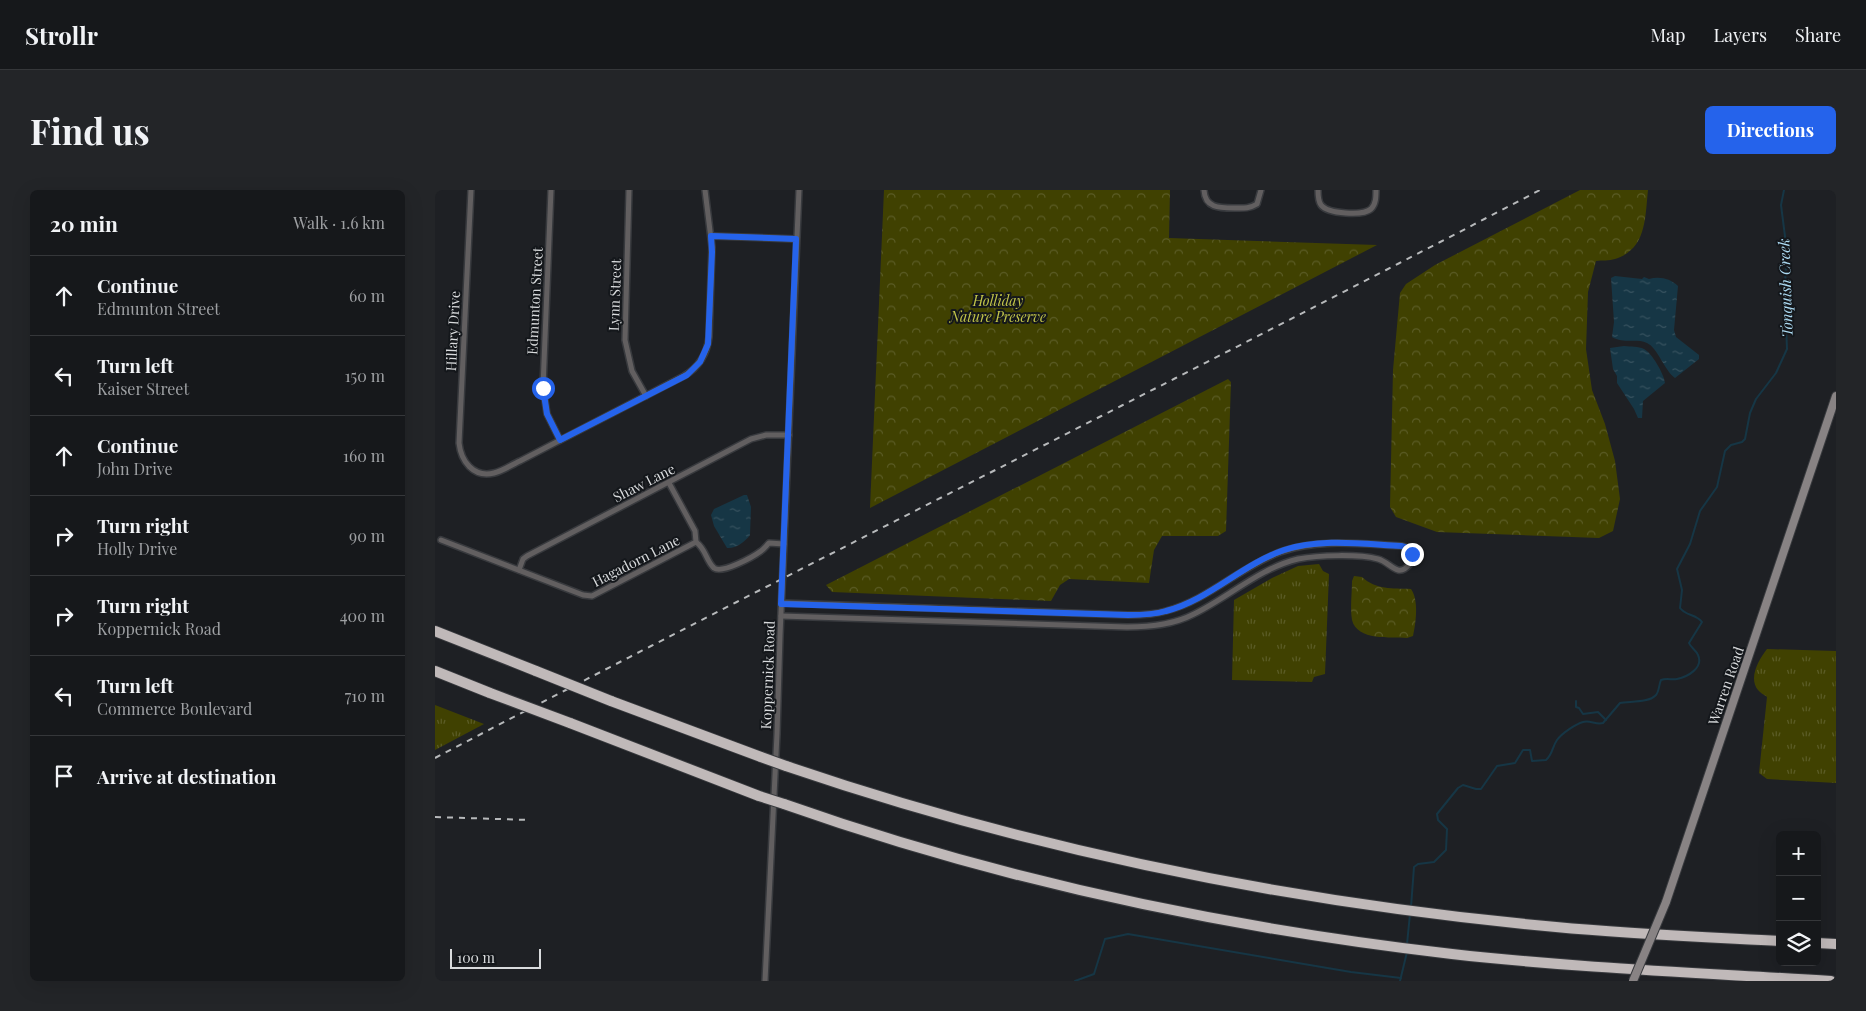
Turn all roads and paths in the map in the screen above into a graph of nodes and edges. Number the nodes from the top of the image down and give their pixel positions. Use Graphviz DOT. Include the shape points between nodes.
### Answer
graph roads {
  1 [pos="471,190"];
  2 [pos="551,190"];
  3 [pos="629,190"];
  4 [pos="705,190"];
  5 [pos="799,190"];
  6 [pos="1204,190"];
  7 [pos="1261,190"];
  8 [pos="1318,190"];
  9 [pos="1376,190"];
  10 [pos="711,236"];
  11 [pos="796,239"];
  12 [pos="646,396"];
  13 [pos="1836,396"];
  14 [pos="789,435"];
  15 [pos="560,440"];
  16 [pos="669,482"];
  17 [pos="441,540"];
  18 [pos="696,542"];
  19 [pos="784,544"];
  20 [pos="1372,545"];
  21 [pos="1371,557"];
  22 [pos="519,570"];
  23 [pos="1200,598"];
  24 [pos="781,604"];
  25 [pos="856,606"];
  26 [pos="1206,608"];
  27 [pos="928,609"];
  28 [pos="1007,611"];
  29 [pos="1118,614"];
  30 [pos="781,616"];
  31 [pos="856,619"];
  32 [pos="928,621"];
  33 [pos="1007,624"];
  34 [pos="1117,627"];
  35 [pos="435,631"];
  36 [pos="435,671"];
  37 [pos="1776,941"];
  38 [pos="1821,943"];
  39 [pos="1836,944"];
  40 [pos="765,981"];
  41 [pos="1633,981"];
  42 [pos="1831,981"];
  1 -- 15 [label="street, Hillary Drive" via="459,443 463,459 472,470 483,474 496,473"];
  2 -- 15 [label="street, Edmunton Street" via="543,388 547,414"];
  3 -- 12 [label="street, Lynn Street" via="625,340 631,371"];
  4 -- 10 [label="street"];
  5 -- 11 [label="street, Koppernick Road"];
  6 -- 7 [label="street" via="1206,200 1213,206 1247,208 1257,204"];
  8 -- 9 [label="street" via="1319,202 1330,212 1361,213 1374,204"];
  10 -- 11 [label="street"];
  10 -- 12 [label="street" via="708,344 694,369"];
  11 -- 14 [label="street, Koppernick Road"];
  12 -- 15 [label="street"];
  13 -- 41 [label="main road, Warren Road, bridge" via="1666,902"];
  14 -- 16 [label="street, Shaw Lane" via="758,436"];
  14 -- 19 [label="street, Koppernick Road"];
  16 -- 18 [label="street, Hagadorn Lane" via="695,531"];
  16 -- 22 [label="street, Shaw Lane" via="527,556"];
  17 -- 22 [label="street, Hagadorn Lane"];
  18 -- 19 [label="street" via="719,570 763,550 769,543"];
  18 -- 22 [label="street, Hagadorn Lane" via="592,596"];
  19 -- 24 [label="street, Koppernick Road"];
  20 -- 21 [label="street"];
  20 -- 21 [label="street" via="1405,547 1412,554 1411,564 1401,570"];
  20 -- 23 [label="street" via="1319,544 1289,549 1262,560"];
  21 -- 26 [label="street" via="1319,556 1291,562 1267,571"];
  23 -- 26 [label="street"];
  23 -- 29 [label="street" via="1160,613"];
  24 -- 25 [label="street"];
  24 -- 30 [label="street, Koppernick Road"];
  25 -- 27 [label="street"];
  25 -- 31 [label="street"];
  26 -- 34 [label="street" via="1170,623"];
  27 -- 28 [label="street"];
  27 -- 32 [label="street"];
  28 -- 29 [label="street"];
  28 -- 33 [label="street"];
  29 -- 34 [label="street"];
  30 -- 31 [label="street"];
  30 -- 40 [label="street, Koppernick Road"];
  31 -- 32 [label="street"];
  32 -- 33 [label="street"];
  33 -- 34 [label="street"];
  35 -- 37 [label="highway, bridge" via="786,766 981,826 1095,854 1206,878 1410,911 1559,928"];
  36 -- 42 [label="highway, bridge" via="759,796 951,856 1087,891 1261,926 1407,948 1581,966"];
  38 -- 39 [label="highway"];
}
